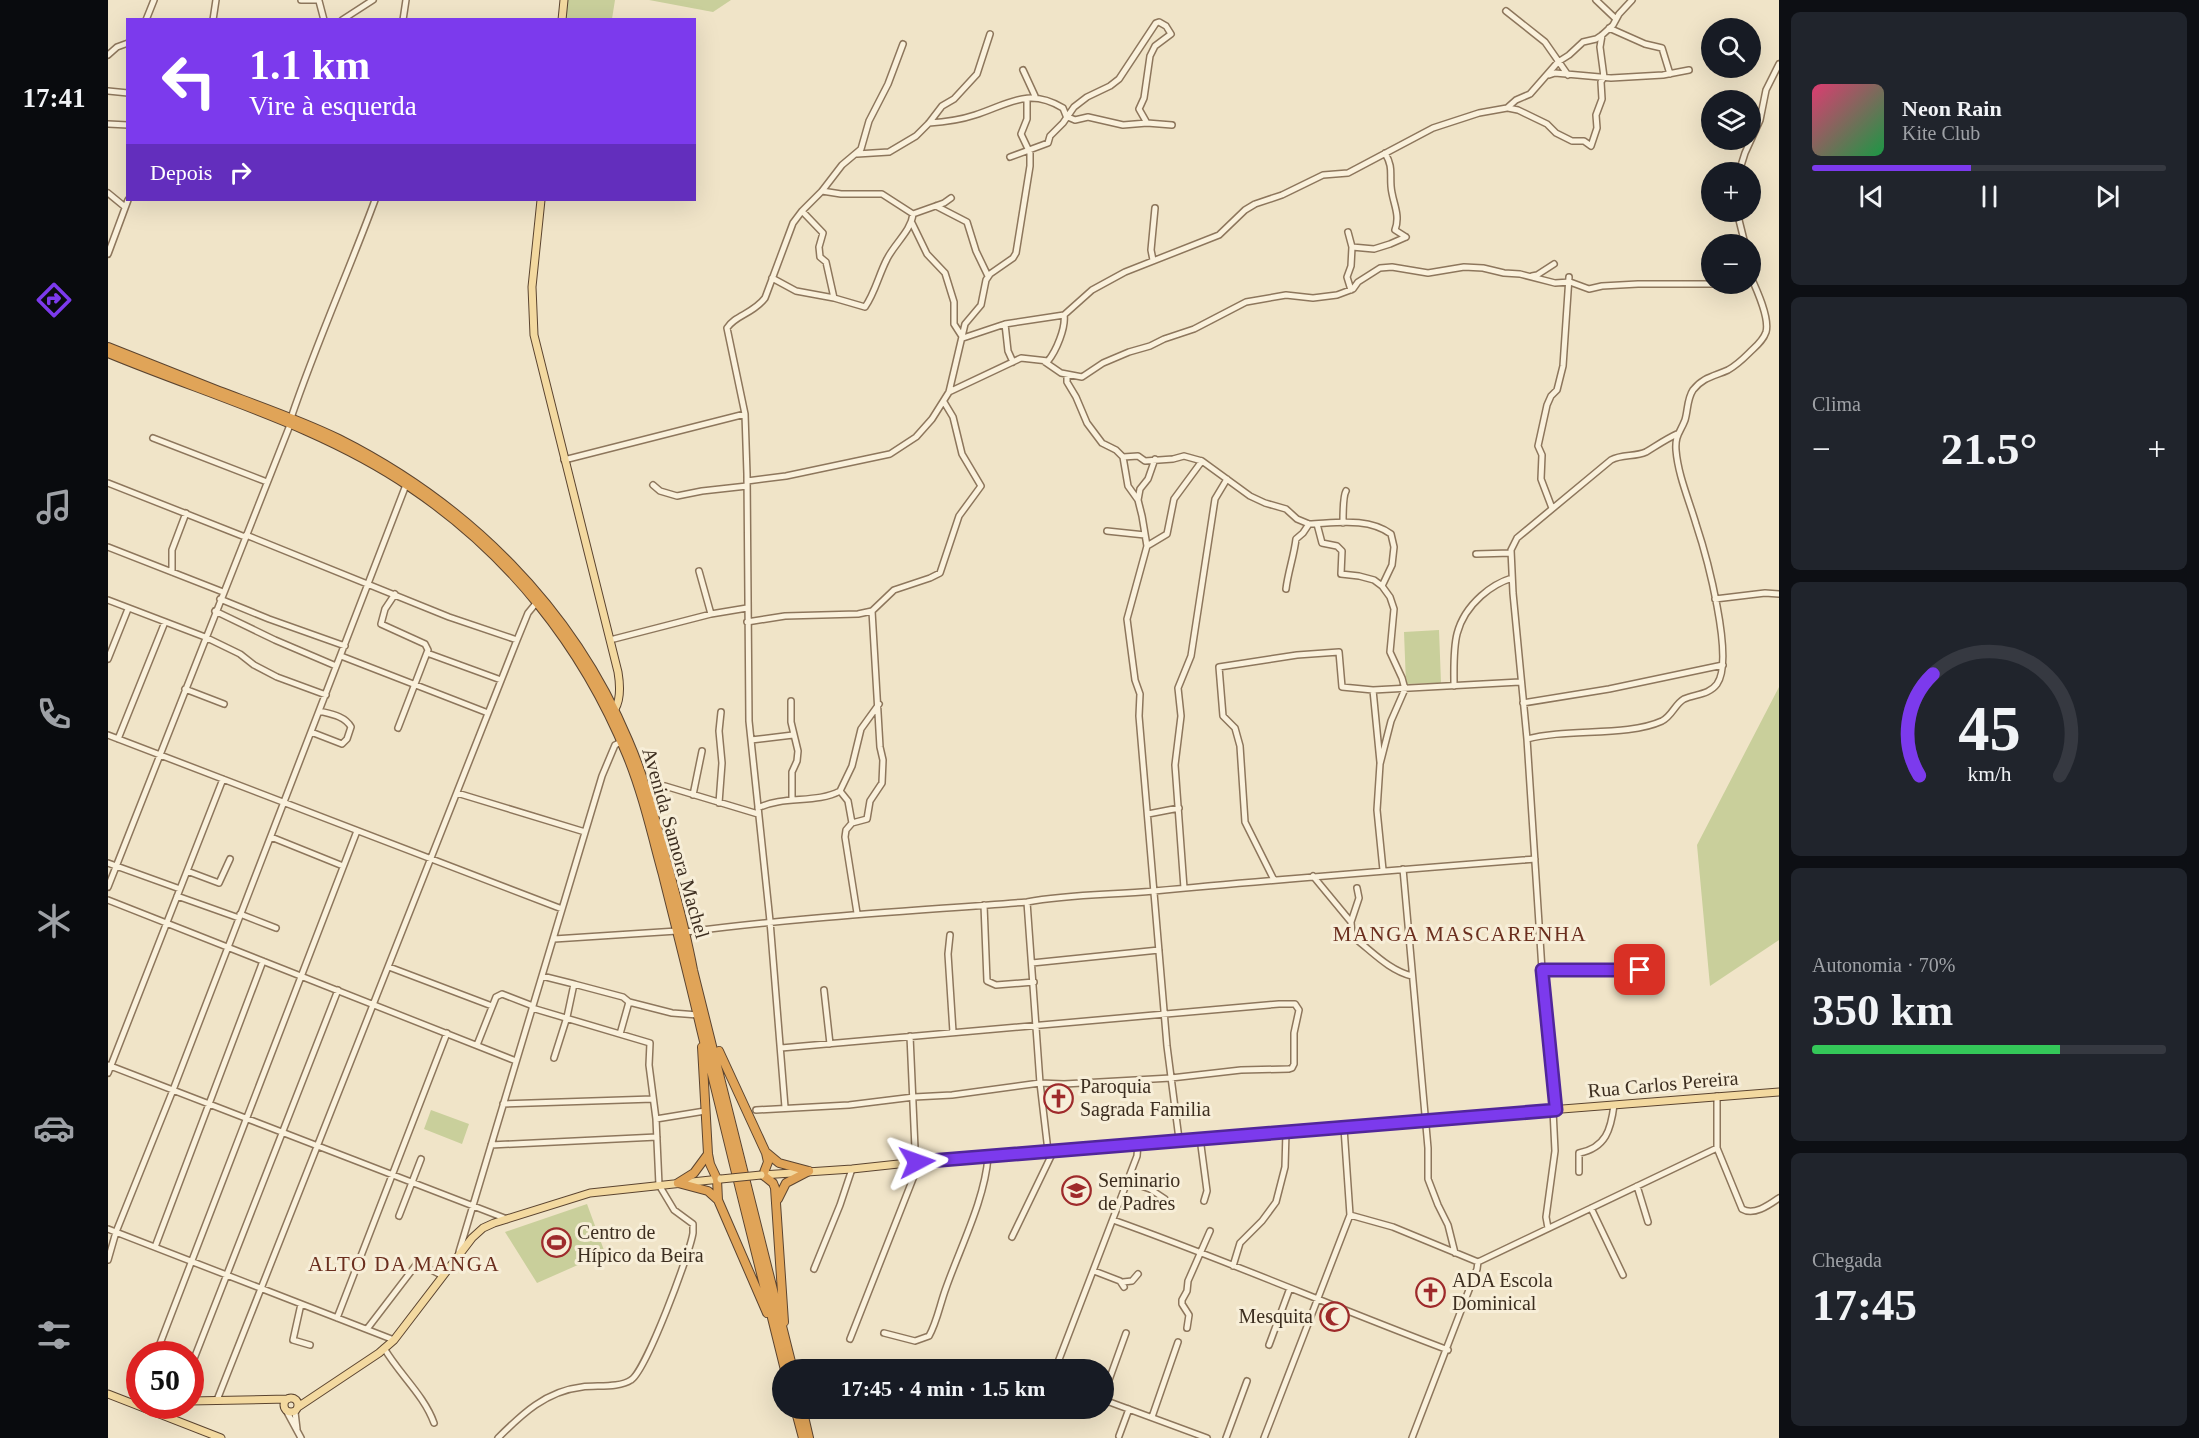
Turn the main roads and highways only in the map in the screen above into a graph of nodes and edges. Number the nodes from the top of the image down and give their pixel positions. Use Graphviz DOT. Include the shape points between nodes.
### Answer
graph roads {
  1 [pos="564,0"];
  2 [pos="562,18"];
  3 [pos="541,201"];
  4 [pos="108,347"];
  5 [pos="108,354"];
  6 [pos="164,373"];
  7 [pos="196,385"];
  8 [pos="290,421"];
  9 [pos="615,710"];
  10 [pos="700,1027"];
  11 [pos="711,1036"];
  12 [pos="1779,1092"];
  13 [pos="766,1153"];
  14 [pos="708,1154"];
  15 [pos="809,1171"];
  16 [pos="762,1175"];
  17 [pos="719,1179"];
  18 [pos="678,1183"];
  19 [pos="718,1200"];
  20 [pos="777,1200"];
  21 [pos="774,1324"];
  22 [pos="783,1329"];
  23 [pos="783,1359"];
  24 [pos="790,1359"];
  25 [pos="108,1394"];
  26 [pos="126,1398"];
  27 [pos="204,1400"];
  28 [pos="180,1419"];
  29 [pos="798,1419"];
  30 [pos="805,1419"];
  31 [pos="221,1438"];
  32 [pos="803,1438"];
  33 [pos="810,1438"];
  1 -- 2 [label="main road"];
  3 -- 9 [label="main road" via="532,320 620,684"];
  4 -- 6 [label="highway"];
  5 -- 6 [label="highway"];
  6 -- 7 [label="highway"];
  7 -- 8 [label="highway"];
  7 -- 8 [label="highway, Avenida Samora Machel" via="206,385"];
  8 -- 9 [label="highway, Avenida Samora Machel" via="338,439 398,471 490,543 555,613"];
  8 -- 10 [label="highway, Avenida Samora Machel" via="406,485 466,529 537,602 568,643 595,687 639,789"];
  9 -- 11 [label="highway, Avenida Samora Machel" via="645,785"];
  10 -- 14 [label="highway"];
  10 -- 21 [label="highway, Avenida Samora Machel"];
  11 -- 13 [label="highway"];
  11 -- 22 [label="highway, Avenida Samora Machel"];
  12 -- 15 [label="main road, Rua Carlos Pereira"];
  13 -- 15 [label="highway" via="779,1163"];
  13 -- 16 [label="highway" via="768,1162"];
  14 -- 17 [label="highway"];
  14 -- 18 [label="highway" via="700,1167"];
  15 -- 16 [label="main road, Rua Carlos Pereira"];
  15 -- 20 [label="highway" via="786,1184"];
  16 -- 17 [label="main road, Rua Carlos Pereira, bridge"];
  16 -- 20 [label="highway" via="773,1183"];
  17 -- 18 [label="main road, Rua Carlos Pereira"];
  17 -- 19 [label="highway"];
  18 -- 19 [label="highway" via="708,1191"];
  18 -- 27 [label="main road, Rua Carlos Pereira" via="586,1194 483,1228 394,1340 320,1393 291,1406 269,1399"];
  19 -- 21 [label="highway"];
  20 -- 22 [label="highway"];
  21 -- 23 [label="highway, Avenida Samora Machel"];
  22 -- 24 [label="highway, Avenida Samora Machel"];
  25 -- 26 [label="main road"];
  28 -- 31 [label="main road"];
  29 -- 32 [label="highway"];
  30 -- 33 [label="highway"];
}
